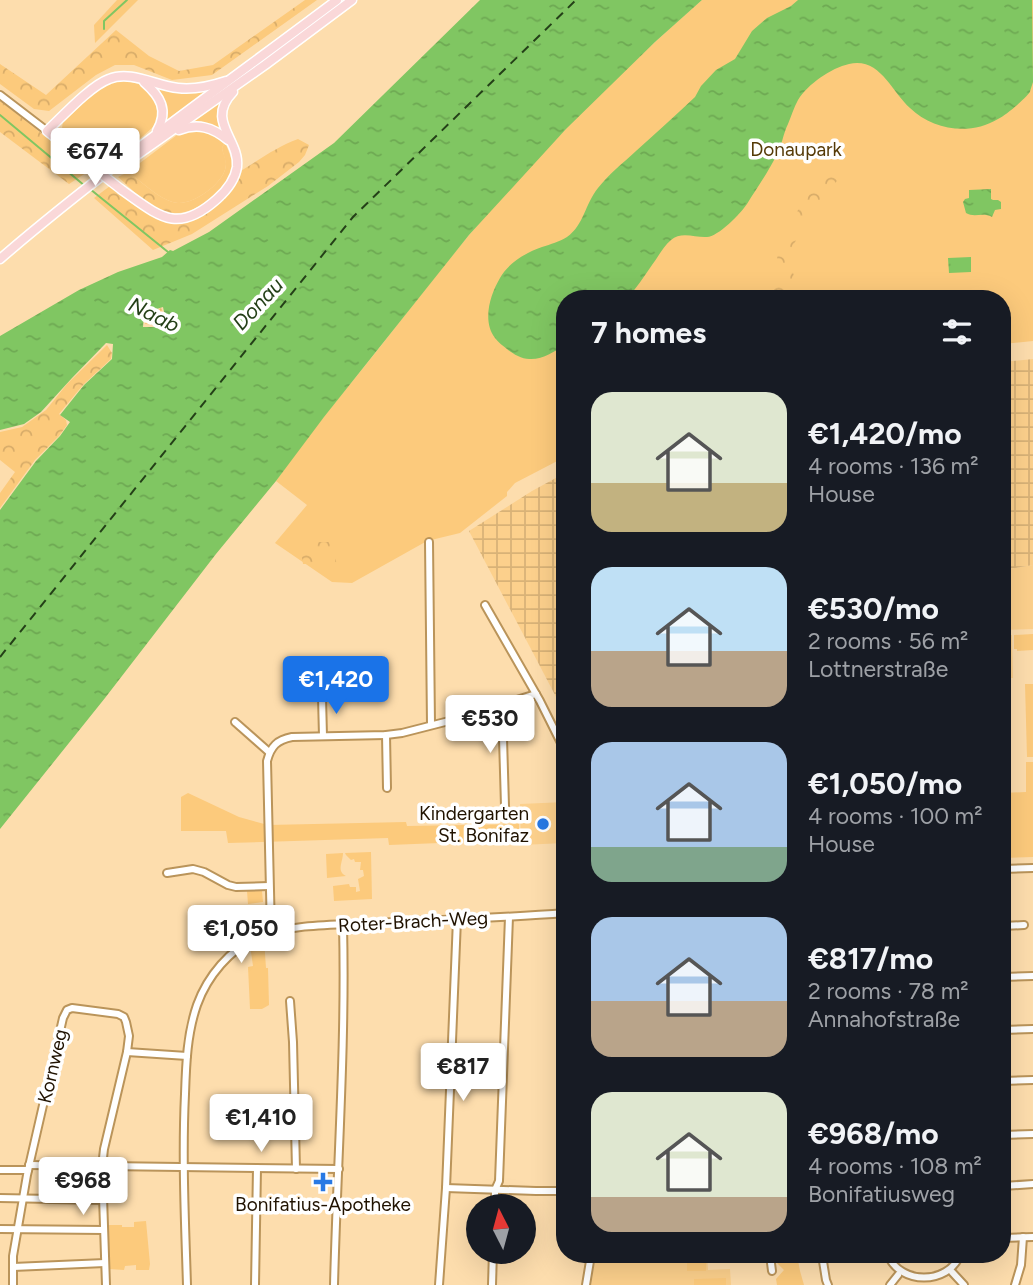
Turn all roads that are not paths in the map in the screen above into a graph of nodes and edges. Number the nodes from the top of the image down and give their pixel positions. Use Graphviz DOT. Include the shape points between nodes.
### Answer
graph roads {
  1 [pos="337,0"];
  2 [pos="352,0"];
  3 [pos="265,65"];
  4 [pos="232,79"];
  5 [pos="141,80"];
  6 [pos="0,95"];
  7 [pos="47,131"];
  8 [pos="152,137"];
  9 [pos="230,141"];
  10 [pos="149,147"];
  11 [pos="93,184"];
  12 [pos="0,259"];
  13 [pos="429,542"];
  14 [pos="485,605"];
  15 [pos="536,694"];
  16 [pos="322,697"];
  17 [pos="502,704"];
  18 [pos="235,722"];
  19 [pos="431,725"];
  20 [pos="556,733"];
  21 [pos="386,735"];
  22 [pos="323,736"];
  23 [pos="269,752"];
  24 [pos="387,788"];
  25 [pos="505,806"];
  26 [pos="1033,868"];
  27 [pos="1011,869"];
  28 [pos="167,873"];
  29 [pos="269,886"];
  30 [pos="556,914"];
  31 [pos="509,917"];
  32 [pos="457,919"];
  33 [pos="343,925"];
  34 [pos="1024,925"];
  35 [pos="1011,926"];
  36 [pos="271,933"];
  37 [pos="1033,976"];
  38 [pos="1011,977"];
  39 [pos="290,1001"];
  40 [pos="1033,1029"];
  41 [pos="1011,1030"];
  42 [pos="127,1052"];
  43 [pos="187,1056"];
  44 [pos="1033,1080"];
  45 [pos="1011,1081"];
  46 [pos="1033,1134"];
  47 [pos="1011,1135"];
  48 [pos="102,1167"];
  49 [pos="29,1168"];
  50 [pos="183,1168"];
  51 [pos="257,1168"];
  52 [pos="296,1169"];
  53 [pos="339,1169"];
  54 [pos="0,1170"];
  55 [pos="1033,1184"];
  56 [pos="1011,1185"];
  57 [pos="446,1188"];
  58 [pos="495,1190"];
  59 [pos="556,1191"];
  60 [pos="495,1194"];
  61 [pos="0,1198"];
  62 [pos="22,1199"];
  63 [pos="103,1200"];
  64 [pos="0,1229"];
  65 [pos="18,1229"];
  66 [pos="104,1230"];
  67 [pos="1023,1237"];
  68 [pos="1033,1237"];
  69 [pos="1011,1238"];
  70 [pos="105,1263"];
  71 [pos="590,1263"];
  72 [pos="771,1263"];
  73 [pos="823,1263"];
  74 [pos="891,1263"];
  75 [pos="957,1263"];
  76 [pos="493,1264"];
  77 [pos="13,1267"];
  78 [pos="772,1271"];
  79 [pos="951,1272"];
  80 [pos="898,1275"];
  81 [pos="923,1284"];
  82 [pos="13,1285"];
  83 [pos="106,1285"];
  84 [pos="187,1285"];
  85 [pos="255,1285"];
  86 [pos="334,1285"];
  87 [pos="439,1285"];
  88 [pos="492,1285"];
  89 [pos="586,1285"];
  90 [pos="828,1285"];
  91 [pos="890,1285"];
  92 [pos="964,1285"];
  93 [pos="1015,1285"];
  1 -- 4 [label="main road"];
  2 -- 3 [label="main road"];
  3 -- 9 [label="main road" via="223,105"];
  3 -- 10 [label="main road"];
  4 -- 5 [label="main road" via="184,89"];
  4 -- 8 [label="main road"];
  5 -- 7 [label="main road" via="119,76 103,82"];
  5 -- 8 [label="main road" via="157,96 163,111"];
  6 -- 7 [label="street"];
  7 -- 9 [label="main road, bridge" via="155,213 180,219 200,212 227,189 237,169"];
  8 -- 11 [label="main road"];
  9 -- 10 [label="main road" via="208,127 193,126"];
  10 -- 11 [label="main road"];
  11 -- 12 [label="main road"];
  13 -- 19 [label="street"];
  14 -- 15 [label="street"];
  15 -- 17 [label="street"];
  15 -- 20 [label="street"];
  16 -- 22 [label="street"];
  17 -- 19 [label="street"];
  17 -- 25 [label="street"];
  18 -- 23 [label="street"];
  19 -- 21 [label="street"];
  21 -- 22 [label="street"];
  21 -- 24 [label="street"];
  22 -- 23 [label="street" via="285,738"];
  23 -- 29 [label="street"];
  26 -- 27 [label="street"];
  28 -- 29 [label="street" via="193,869 236,887"];
  29 -- 36 [label="street"];
  30 -- 31 [label="street, Roter-Brach-Weg"];
  31 -- 32 [label="street, Roter-Brach-Weg"];
  31 -- 58 [label="street" via="499,1181"];
  32 -- 33 [label="street, Roter-Brach-Weg"];
  32 -- 57 [label="street"];
  33 -- 36 [label="street, Roter-Brach-Weg"];
  33 -- 53 [label="street"];
  34 -- 35 [label="street"];
  36 -- 43 [label="street, Roter-Brach-Weg" via="231,955 210,979 197,1004"];
  37 -- 38 [label="street"];
  39 -- 52 [label="street"];
  40 -- 41 [label="street"];
  42 -- 43 [label="street"];
  42 -- 48 [label="street, Kornweg"];
  42 -- 49 [label="street, Kornweg" via="124,1017 66,1010"];
  43 -- 50 [label="street, Roter-Brach-Weg"];
  44 -- 45 [label="street"];
  46 -- 47 [label="street"];
  48 -- 49 [label="street"];
  48 -- 50 [label="street"];
  48 -- 63 [label="street, Kornweg"];
  49 -- 54 [label="street"];
  49 -- 62 [label="street"];
  50 -- 51 [label="street"];
  50 -- 84 [label="street, Roter-Brach-Weg"];
  51 -- 52 [label="street"];
  51 -- 85 [label="street"];
  52 -- 53 [label="street"];
  53 -- 86 [label="street"];
  55 -- 56 [label="street"];
  57 -- 58 [label="street"];
  57 -- 87 [label="street"];
  58 -- 59 [label="street"];
  58 -- 60 [label="street"];
  61 -- 62 [label="street"];
  62 -- 63 [label="street"];
  62 -- 65 [label="street"];
  63 -- 66 [label="street, Kornweg"];
  64 -- 65 [label="street"];
  65 -- 66 [label="street"];
  65 -- 77 [label="street"];
  66 -- 70 [label="street, Kornweg"];
  67 -- 68 [label="street"];
  67 -- 69 [label="street"];
  67 -- 93 [label="street"];
  70 -- 77 [label="street"];
  70 -- 83 [label="street, Kornweg"];
  71 -- 89 [label="street"];
  72 -- 78 [label="street"];
  73 -- 90 [label="street"];
  74 -- 80 [label="street"];
  75 -- 79 [label="street"];
  76 -- 88 [label="street"];
  77 -- 82 [label="street"];
  79 -- 81 [label="street" via="939,1281"];
  79 -- 92 [label="street"];
  80 -- 81 [label="street"];
  80 -- 91 [label="street"];
}
